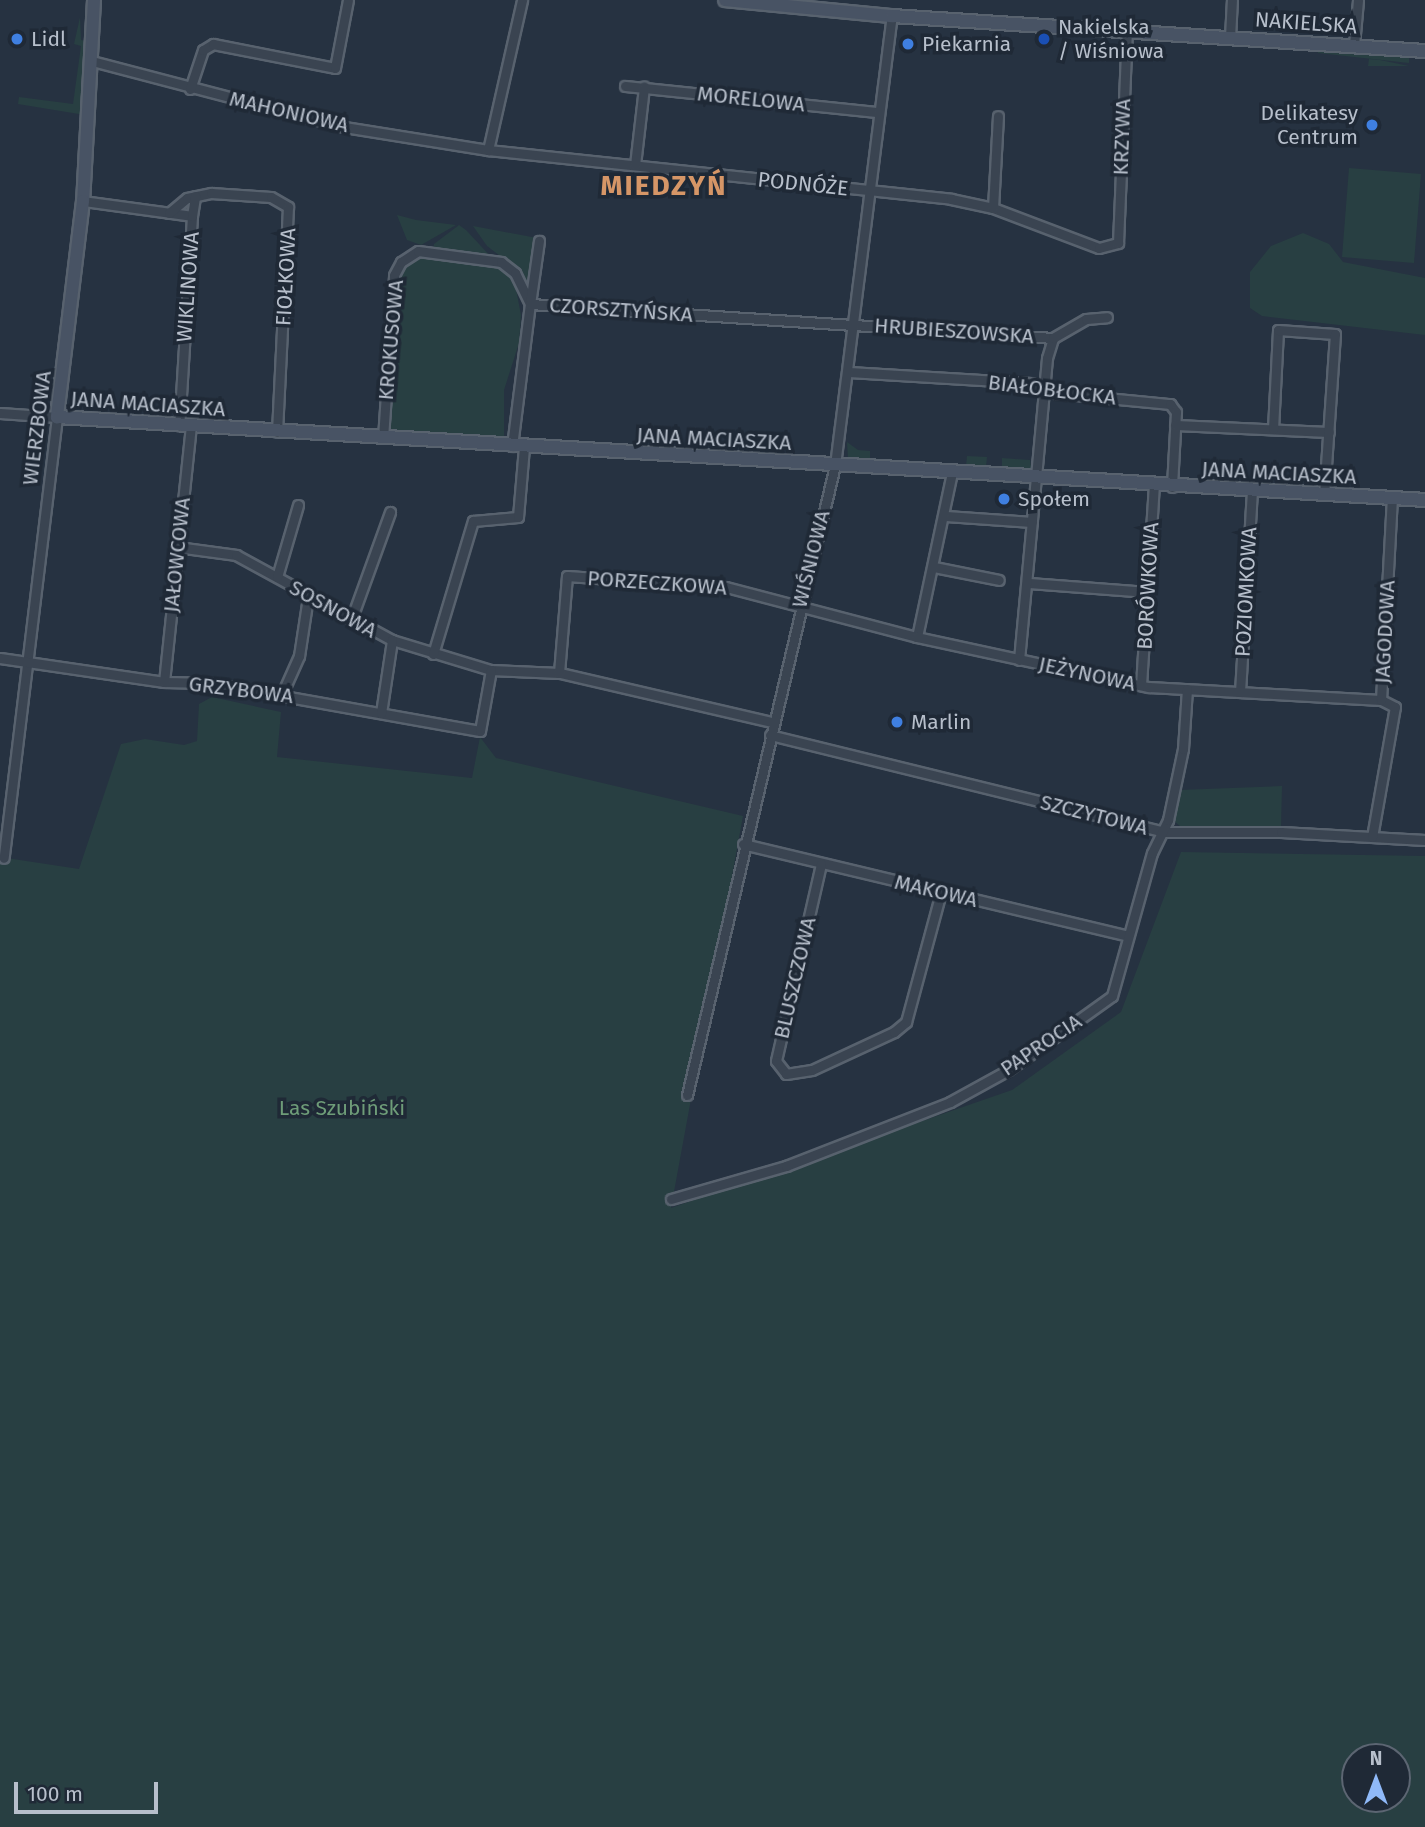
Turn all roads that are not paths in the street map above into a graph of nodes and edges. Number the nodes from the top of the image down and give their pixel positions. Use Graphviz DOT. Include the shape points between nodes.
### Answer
graph roads {
  1 [pos="94,0"];
  2 [pos="348,0"];
  3 [pos="522,0"];
  4 [pos="725,0"];
  5 [pos="1232,0"];
  6 [pos="1358,0"];
  7 [pos="764,2"];
  8 [pos="892,16"];
  9 [pos="1126,31"];
  10 [pos="1230,37"];
  11 [pos="1353,45"];
  12 [pos="1425,51"];
  13 [pos="92,61"];
  14 [pos="625,86"];
  15 [pos="644,88"];
  16 [pos="190,89"];
  17 [pos="877,112"];
  18 [pos="998,116"];
  19 [pos="488,150"];
  20 [pos="635,165"];
  21 [pos="869,191"];
  22 [pos="195,196"];
  23 [pos="83,201"];
  24 [pos="993,208"];
  25 [pos="169,213"];
  26 [pos="192,216"];
  27 [pos="539,241"];
  28 [pos="1118,243"];
  29 [pos="530,304"];
  30 [pos="1107,317"];
  31 [pos="854,325"];
  32 [pos="1054,338"];
  33 [pos="849,372"];
  34 [pos="1043,387"];
  35 [pos="0,413"];
  36 [pos="57,418"];
  37 [pos="1175,425"];
  38 [pos="185,426"];
  39 [pos="1273,429"];
  40 [pos="277,432"];
  41 [pos="1328,432"];
  42 [pos="383,438"];
  43 [pos="518,446"];
  44 [pos="835,465"];
  45 [pos="951,473"];
  46 [pos="1035,478"];
  47 [pos="1154,486"];
  48 [pos="1172,487"];
  49 [pos="1252,491"];
  50 [pos="1324,494"];
  51 [pos="1392,498"];
  52 [pos="1425,500"];
  53 [pos="298,505"];
  54 [pos="390,512"];
  55 [pos="946,516"];
  56 [pos="1032,522"];
  57 [pos="177,547"];
  58 [pos="934,567"];
  59 [pos="277,577"];
  60 [pos="999,580"];
  61 [pos="1029,583"];
  62 [pos="1148,592"];
  63 [pos="308,597"];
  64 [pos="800,605"];
  65 [pos="351,620"];
  66 [pos="917,637"];
  67 [pos="392,640"];
  68 [pos="433,653"];
  69 [pos="0,658"];
  70 [pos="1019,660"];
  71 [pos="29,663"];
  72 [pos="491,670"];
  73 [pos="559,673"];
  74 [pos="164,682"];
  75 [pos="1141,685"];
  76 [pos="1187,689"];
  77 [pos="1240,692"];
  78 [pos="282,694"];
  79 [pos="1381,700"];
  80 [pos="381,713"];
  81 [pos="772,722"];
  82 [pos="769,735"];
  83 [pos="1164,832"];
  84 [pos="1372,837"];
  85 [pos="1425,840"];
  86 [pos="743,844"];
  87 [pos="4,859"];
  88 [pos="821,864"];
  89 [pos="941,892"];
  90 [pos="1128,936"];
  91 [pos="687,1095"];
  92 [pos="671,1199"];
  1 -- 13 [label="street, WIERZBOWA"];
  2 -- 16 [label="street" via="335,68 213,44 203,50"];
  3 -- 19 [label="street"];
  4 -- 7 [label="street, NAKIELSKA"];
  5 -- 10 [label="street"];
  6 -- 11 [label="street"];
  7 -- 8 [label="street, NAKIELSKA"];
  8 -- 9 [label="street, NAKIELSKA"];
  8 -- 17 [label="street, WIŚNIOWA"];
  9 -- 10 [label="street, NAKIELSKA"];
  9 -- 28 [label="street, KRZYWA"];
  10 -- 11 [label="street, NAKIELSKA"];
  11 -- 12 [label="street, NAKIELSKA"];
  13 -- 16 [label="street, MAHONIOWA"];
  13 -- 23 [label="street, WIERZBOWA"];
  14 -- 15 [label="street, MORELOWA"];
  15 -- 17 [label="street, MORELOWA"];
  15 -- 20 [label="street"];
  16 -- 19 [label="street, MAHONIOWA" via="344,127"];
  17 -- 21 [label="street, WIŚNIOWA"];
  18 -- 24 [label="street"];
  19 -- 20 [label="street, PODNÓŻE"];
  20 -- 21 [label="street, PODNÓŻE"];
  21 -- 24 [label="street, PODNÓŻE"];
  21 -- 31 [label="street, WIŚNIOWA"];
  22 -- 25 [label="street, FIOŁKOWA"];
  22 -- 26 [label="street"];
  22 -- 40 [label="street, FIOŁKOWA" via="238,192 271,197 288,207"];
  23 -- 25 [label="street, WIKLINOWA"];
  23 -- 36 [label="street, WIERZBOWA"];
  24 -- 28 [label="street, PODNÓŻE" via="1099,248"];
  25 -- 26 [label="street, WIKLINOWA"];
  26 -- 38 [label="street, WIKLINOWA"];
  27 -- 29 [label="street"];
  29 -- 31 [label="street, CZORSZTYŃSKA"];
  29 -- 42 [label="street, KROKUSOWA" via="510,266 418,251 401,262 394,275"];
  29 -- 43 [label="street, CZORSZTYŃSKA"];
  30 -- 32 [label="street" via="1086,319"];
  31 -- 32 [label="street, HRUBIESZOWSKA"];
  31 -- 33 [label="street, WIŚNIOWA"];
  32 -- 34 [label="street"];
  33 -- 34 [label="street, BIAŁOBŁOCKA"];
  33 -- 44 [label="street, WIŚNIOWA"];
  34 -- 37 [label="street, BIAŁOBŁOCKA" via="1055,393 1170,404 1175,408"];
  34 -- 46 [label="street"];
  35 -- 36 [label="street, JANA MACIASZKA"];
  36 -- 38 [label="street, JANA MACIASZKA"];
  36 -- 71 [label="street, WIERZBOWA"];
  37 -- 39 [label="street"];
  37 -- 48 [label="street"];
  38 -- 40 [label="street, JANA MACIASZKA"];
  38 -- 57 [label="street, JAŁOWCOWA"];
  39 -- 41 [label="street"];
  39 -- 41 [label="street" via="1278,330 1335,334"];
  40 -- 42 [label="street, JANA MACIASZKA"];
  41 -- 50 [label="street"];
  42 -- 43 [label="street, JANA MACIASZKA"];
  43 -- 44 [label="street, JANA MACIASZKA"];
  43 -- 68 [label="street, CZORSZTYŃSKA" via="518,517 474,521"];
  44 -- 45 [label="street, JANA MACIASZKA"];
  44 -- 64 [label="street, WIŚNIOWA"];
  45 -- 46 [label="street, JANA MACIASZKA"];
  45 -- 55 [label="street"];
  46 -- 47 [label="street, JANA MACIASZKA"];
  46 -- 56 [label="street"];
  47 -- 48 [label="street, JANA MACIASZKA"];
  47 -- 62 [label="street, BORÓWKOWA"];
  48 -- 49 [label="street, JANA MACIASZKA"];
  49 -- 50 [label="street, JANA MACIASZKA"];
  49 -- 77 [label="street, POZIOMKOWA"];
  50 -- 51 [label="street, JANA MACIASZKA"];
  51 -- 52 [label="street, JANA MACIASZKA"];
  51 -- 79 [label="street, JAGODOWA"];
  53 -- 59 [label="street"];
  54 -- 65 [label="street"];
  55 -- 56 [label="street"];
  55 -- 58 [label="street"];
  56 -- 61 [label="street"];
  57 -- 59 [label="street, SOSNOWA" via="236,555"];
  57 -- 74 [label="street, JAŁOWCOWA"];
  58 -- 60 [label="street"];
  58 -- 66 [label="street"];
  59 -- 63 [label="street, SOSNOWA"];
  61 -- 62 [label="street"];
  61 -- 70 [label="street"];
  62 -- 75 [label="street, BORÓWKOWA"];
  63 -- 65 [label="street, SOSNOWA"];
  63 -- 78 [label="street" via="299,656"];
  64 -- 66 [label="street, JEŻYNOWA"];
  64 -- 73 [label="street, PORZECZKOWA" via="726,587 567,576"];
  64 -- 81 [label="street, WIŚNIOWA"];
  65 -- 67 [label="street, SOSNOWA"];
  66 -- 70 [label="street, JEŻYNOWA"];
  67 -- 68 [label="street, SOSNOWA"];
  67 -- 80 [label="street"];
  68 -- 72 [label="street, SOSNOWA"];
  69 -- 71 [label="street, GRZYBOWA"];
  70 -- 75 [label="street, JEŻYNOWA"];
  71 -- 74 [label="street, GRZYBOWA"];
  71 -- 87 [label="street, WIERZBOWA"];
  72 -- 73 [label="street"];
  72 -- 80 [label="street, GRZYBOWA" via="480,731"];
  73 -- 81 [label="street"];
  74 -- 78 [label="street, GRZYBOWA" via="210,683"];
  75 -- 76 [label="street, JEŻYNOWA"];
  76 -- 77 [label="street, JEŻYNOWA"];
  76 -- 83 [label="street, PAPROCIA" via="1183,749"];
  77 -- 79 [label="street, JEŻYNOWA"];
  78 -- 80 [label="street, GRZYBOWA"];
  79 -- 84 [label="street, JAGODOWA" via="1395,707"];
  81 -- 82 [label="street, WIŚNIOWA"];
  82 -- 83 [label="street, SZCZYTOWA"];
  82 -- 86 [label="street, WIŚNIOWA"];
  83 -- 84 [label="street, SZCZYTOWA"];
  83 -- 90 [label="street, PAPROCIA" via="1152,853"];
  84 -- 85 [label="street, SZCZYTOWA"];
  86 -- 88 [label="street, MAKOWA"];
  86 -- 91 [label="street, WIŚNIOWA"];
  88 -- 89 [label="street, MAKOWA"];
  88 -- 89 [label="street, BLUSZCZOWA" via="776,1061 786,1074 812,1070 906,1022"];
  89 -- 90 [label="street, MAKOWA"];
  90 -- 92 [label="street, PAPROCIA" via="1112,996 1010,1069 950,1102 873,1134 786,1166"];
}
